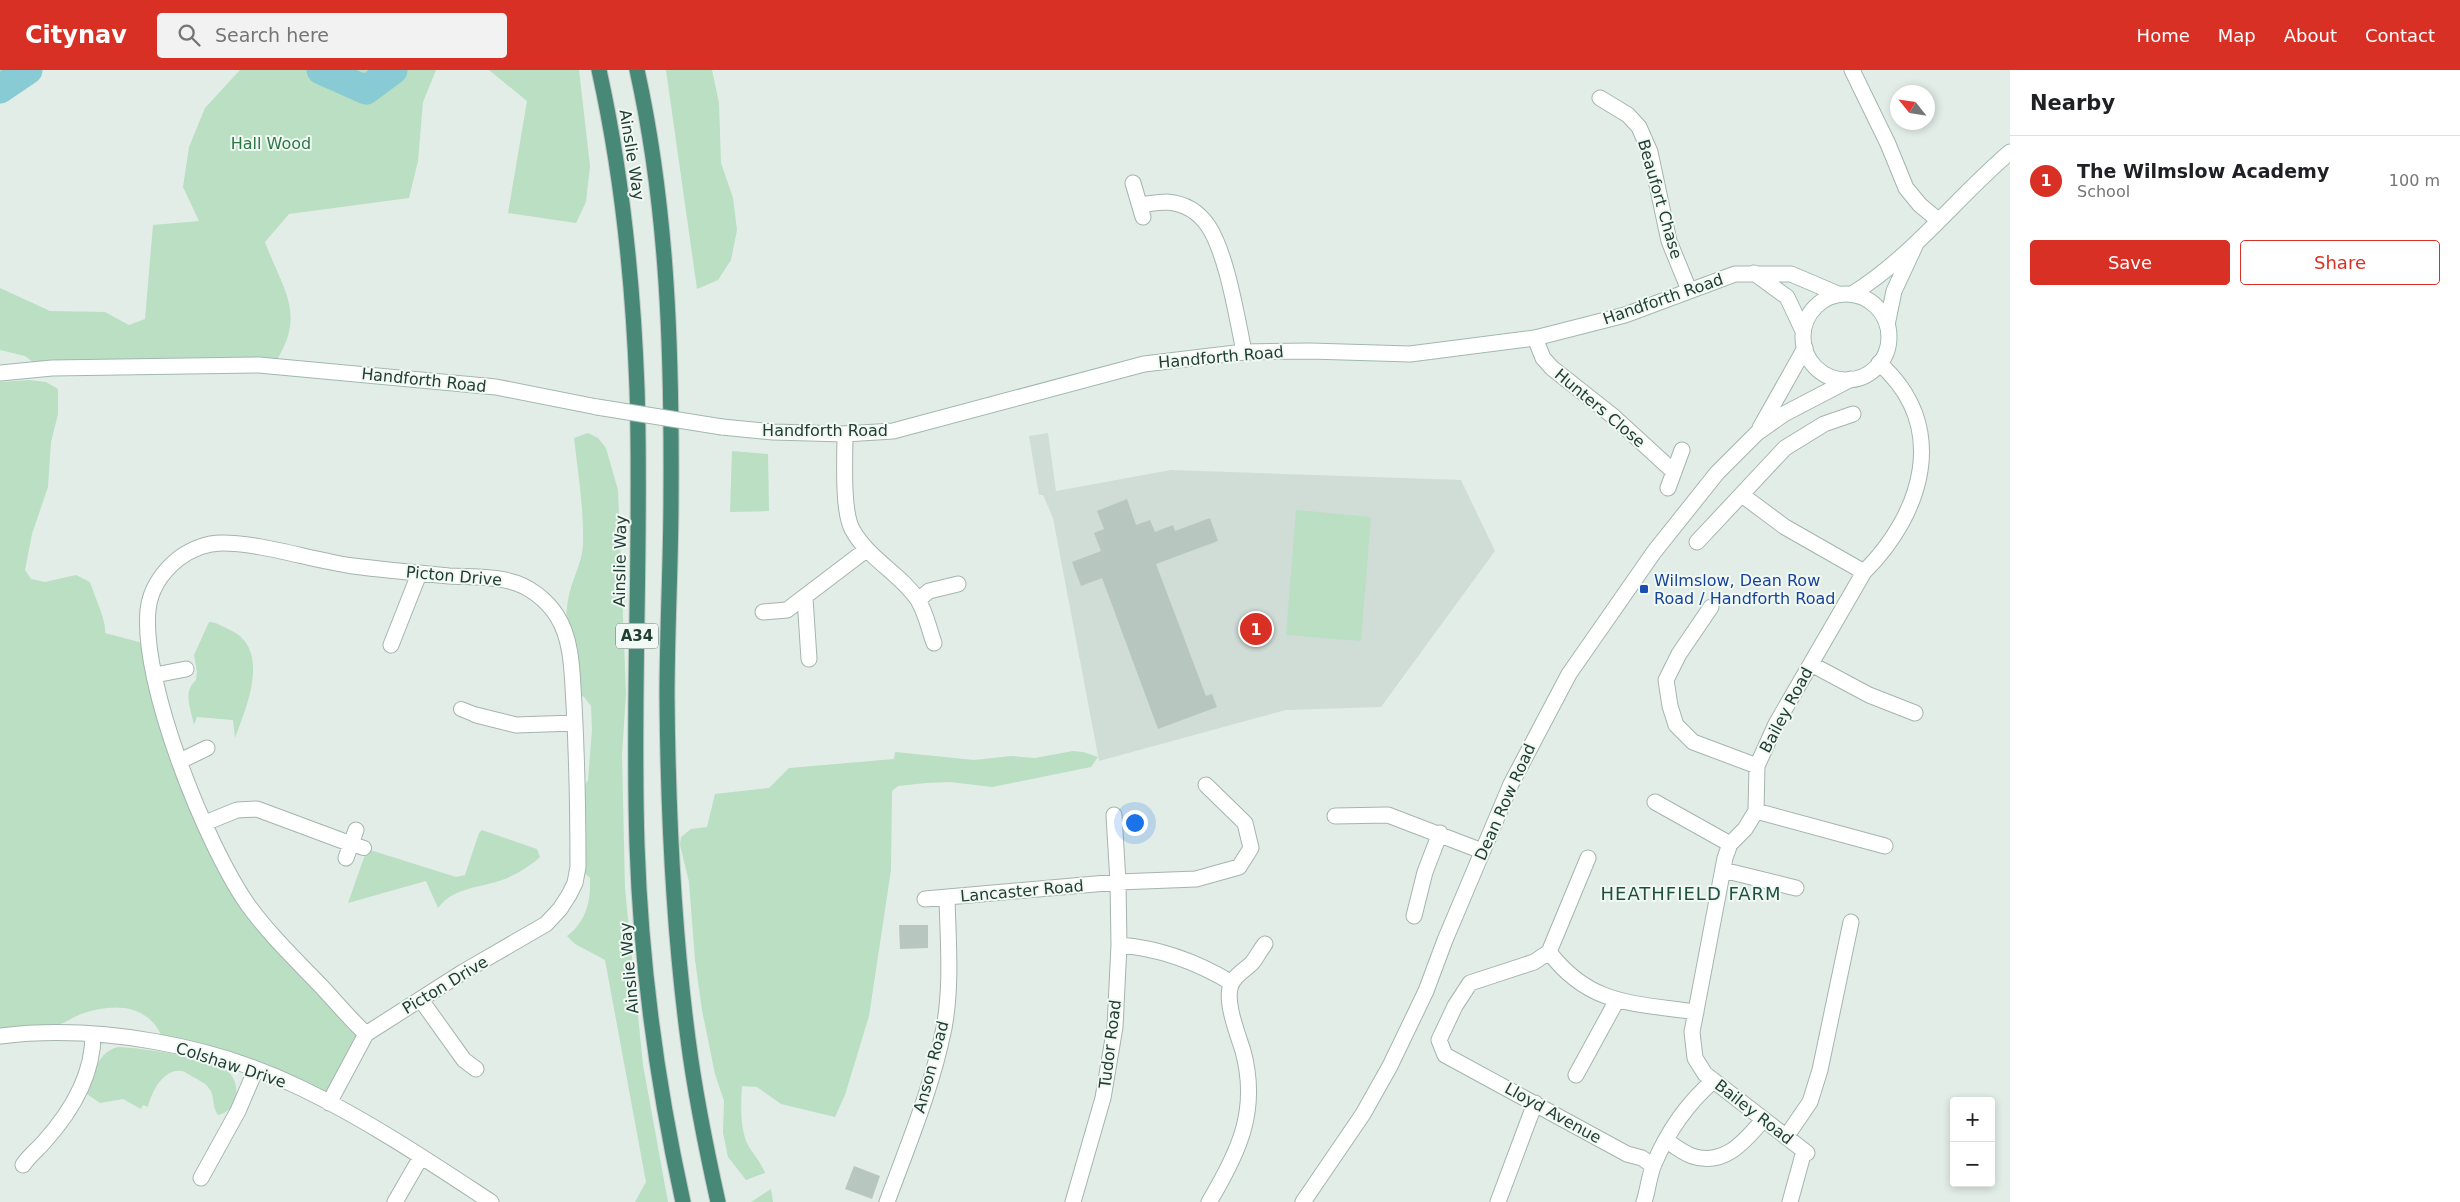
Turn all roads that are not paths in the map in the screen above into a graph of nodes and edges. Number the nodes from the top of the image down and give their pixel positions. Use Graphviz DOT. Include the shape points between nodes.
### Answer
graph roads {
  1 [pos="599,70"];
  2 [pos="637,70"];
  3 [pos="1845,71"];
  4 [pos="1600,98"];
  5 [pos="2010,152"];
  6 [pos="1133,183"];
  7 [pos="1938,220"];
  8 [pos="1916,245"];
  9 [pos="1754,273"];
  10 [pos="1688,290"];
  11 [pos="1845,294"];
  12 [pos="1887,325"];
  13 [pos="1803,331"];
  14 [pos="1535,338"];
  15 [pos="1805,348"];
  16 [pos="1244,352"];
  17 [pos="1879,363"];
  18 [pos="0,373"];
  19 [pos="1851,379"];
  20 [pos="1853,414"];
  21 [pos="1756,433"];
  22 [pos="845,434"];
  23 [pos="1682,450"];
  24 [pos="1674,472"];
  25 [pos="1668,488"];
  26 [pos="1742,495"];
  27 [pos="1697,542"];
  28 [pos="866,550"];
  29 [pos="1864,572"];
  30 [pos="419,574"];
  31 [pos="958,584"];
  32 [pos="805,598"];
  33 [pos="918,600"];
  34 [pos="1711,607"];
  35 [pos="763,612"];
  36 [pos="934,643"];
  37 [pos="389,649"];
  38 [pos="809,659"];
  39 [pos="1811,664"];
  40 [pos="189,668"];
  41 [pos="155,676"];
  42 [pos="461,709"];
  43 [pos="1915,713"];
  44 [pos="476,715"];
  45 [pos="575,723"];
  46 [pos="207,748"];
  47 [pos="180,761"];
  48 [pos="1757,766"];
  49 [pos="1206,785"];
  50 [pos="1655,802"];
  51 [pos="1756,811"];
  52 [pos="1114,815"];
  53 [pos="1336,816"];
  54 [pos="204,823"];
  55 [pos="356,830"];
  56 [pos="1440,833"];
  57 [pos="1730,844"];
  58 [pos="1885,846"];
  59 [pos="1482,851"];
  60 [pos="1588,858"];
  61 [pos="1723,870"];
  62 [pos="1118,882"];
  63 [pos="1796,888"];
  64 [pos="947,898"];
  65 [pos="925,899"];
  66 [pos="1414,916"];
  67 [pos="1851,922"];
  68 [pos="1265,944"];
  69 [pos="1119,945"];
  70 [pos="1549,952"];
  71 [pos="1232,983"];
  72 [pos="421,1000"];
  73 [pos="1616,1000"];
  74 [pos="1696,1012"];
  75 [pos="366,1034"];
  76 [pos="93,1035"];
  77 [pos="0,1036"];
  78 [pos="476,1068"];
  79 [pos="256,1069"];
  80 [pos="1576,1075"];
  81 [pos="1713,1081"];
  82 [pos="329,1103"];
  83 [pos="1535,1103"];
  84 [pos="1763,1120"];
  85 [pos="1786,1137"];
  86 [pos="1666,1140"];
  87 [pos="421,1157"];
  88 [pos="1654,1166"];
  89 [pos="21,1168"];
  90 [pos="198,1182"];
  91 [pos="395,1202"];
  92 [pos="491,1202"];
  93 [pos="683,1202"];
  94 [pos="718,1202"];
  95 [pos="887,1202"];
  96 [pos="1072,1202"];
  97 [pos="1209,1202"];
  98 [pos="1303,1202"];
  99 [pos="1498,1202"];
  100 [pos="1644,1202"];
  101 [pos="1790,1202"];
  1 -- 93 [label="highway, Ainslie Way / A34" via="626,228 637,387 637,846 645,965 655,1054"];
  2 -- 94 [label="highway, Ainslie Way / A34" via="652,150 668,286 671,497 667,696 671,843 688,1038"];
  3 -- 7 [label="street" via="1888,144 1906,188"];
  4 -- 10 [label="street, Beaufort Chase" via="1628,115 1639,126 1650,152 1669,242"];
  5 -- 7 [label="street"];
  6 -- 16 [label="street" via="1141,211 1168,202 1187,208 1206,221 1217,239 1236,306"];
  7 -- 8 [label="street"];
  8 -- 11 [label="street" via="1871,282"];
  8 -- 12 [label="street" via="1894,291"];
  9 -- 10 [label="street, Handforth Road" via="1735,274"];
  9 -- 11 [label="street, Handforth Road" via="1790,274"];
  9 -- 13 [label="street" via="1787,297"];
  10 -- 14 [label="street, Handforth Road" via="1625,315"];
  11 -- 12 [label="street" via="1874,304"];
  11 -- 13 [label="street" via="1816,305"];
  12 -- 17 [label="street" via="1889,337"];
  13 -- 15 [label="street"];
  14 -- 16 [label="street, Handforth Road" via="1410,354"];
  14 -- 24 [label="street, Hunters Close" via="1543,358 1552,368 1614,417"];
  15 -- 19 [label="street" via="1820,371 1829,376"];
  15 -- 21 [label="street, Dean Row Road"];
  16 -- 22 [label="street, Handforth Road" via="1144,364 894,431"];
  17 -- 19 [label="street" via="1867,374"];
  17 -- 29 [label="street, Bailey Road" via="1914,407 1921,431 1923,456 1914,492 1896,534"];
  18 -- 22 [label="street, Handforth Road, bridge" via="52,368 259,365 496,387 722,427"];
  19 -- 21 [label="street, Dean Row Road" via="1784,414"];
  20 -- 26 [label="street" via="1824,424 1785,448"];
  21 -- 59 [label="street, Dean Row Road" via="1717,473 1654,552 1569,674 1511,784"];
  22 -- 28 [label="street" via="851,528"];
  23 -- 24 [label="street"];
  24 -- 25 [label="street"];
  26 -- 27 [label="street"];
  26 -- 29 [label="street" via="1785,527"];
  28 -- 32 [label="street"];
  28 -- 33 [label="street"];
  29 -- 39 [label="street, Bailey Road"];
  30 -- 37 [label="street"];
  30 -- 41 [label="street, Picton Drive" via="321,561 240,544 220,543 197,548 166,569 151,599 148,623"];
  30 -- 45 [label="street, Picton Drive" via="507,580 528,589 547,603 562,624 566,640"];
  31 -- 33 [label="street" via="929,591"];
  32 -- 35 [label="street" via="787,610"];
  32 -- 38 [label="street"];
  33 -- 36 [label="street"];
  34 -- 48 [label="street" via="1679,654 1666,680 1670,706 1676,725 1693,742"];
  39 -- 43 [label="street" via="1869,695"];
  39 -- 48 [label="street, Bailey Road" via="1776,724"];
  40 -- 41 [label="street"];
  41 -- 47 [label="street, Picton Drive"];
  42 -- 44 [label="street"];
  44 -- 45 [label="street" via="516,725"];
  45 -- 72 [label="street, Picton Drive" via="578,867 569,895 546,924"];
  46 -- 47 [label="street"];
  47 -- 54 [label="street, Picton Drive"];
  48 -- 51 [label="street, Bailey Road"];
  49 -- 62 [label="street" via="1245,824 1251,848 1239,867 1196,879"];
  50 -- 57 [label="street"];
  51 -- 57 [label="street, Bailey Road" via="1746,828"];
  51 -- 58 [label="street"];
  52 -- 62 [label="street, Tudor Road"];
  53 -- 56 [label="street" via="1388,815"];
  54 -- 55 [label="street" via="237,810 257,809 353,850"];
  54 -- 75 [label="street, Picton Drive" via="228,873 256,917"];
  56 -- 59 [label="street"];
  56 -- 66 [label="street" via="1425,872"];
  57 -- 61 [label="street, Bailey Road"];
  59 -- 98 [label="street, Dean Row Road" via="1426,991 1390,1066 1363,1114"];
  60 -- 70 [label="street"];
  61 -- 63 [label="street"];
  61 -- 74 [label="street, Bailey Road"];
  62 -- 64 [label="street, Lancaster Road"];
  62 -- 69 [label="street, Tudor Road"];
  64 -- 65 [label="street, Lancaster Road"];
  64 -- 95 [label="street, Anson Road" via="948,972 944,1026 928,1092"];
  67 -- 85 [label="street" via="1820,1070 1810,1102"];
  68 -- 71 [label="street"];
  69 -- 71 [label="street" via="1146,948 1187,960"];
  69 -- 96 [label="street, Tudor Road" via="1115,1027 1103,1098"];
  70 -- 73 [label="street" via="1584,985 1597,994"];
  70 -- 83 [label="street, Lloyd Avenue" via="1534,962 1470,983 1439,1040 1445,1055"];
  71 -- 97 [label="street" via="1230,999 1249,1076 1248,1114 1231,1164"];
  72 -- 75 [label="street, Picton Drive"];
  72 -- 78 [label="street" via="464,1060"];
  73 -- 74 [label="street"];
  73 -- 80 [label="street"];
  74 -- 81 [label="street, Bailey Road" via="1692,1032 1694,1058"];
  75 -- 82 [label="street, Picton Drive"];
  76 -- 77 [label="street, Colshaw Drive" via="42,1033"];
  76 -- 79 [label="street, Colshaw Drive" via="198,1051"];
  76 -- 89 [label="street" via="90,1068 84,1083 60,1121"];
  79 -- 82 [label="street, Colshaw Drive"];
  79 -- 90 [label="street" via="238,1112"];
  81 -- 84 [label="street, Bailey Road"];
  81 -- 86 [label="street" via="1694,1097"];
  82 -- 87 [label="street, Colshaw Drive"];
  83 -- 88 [label="street, Lloyd Avenue"];
  83 -- 99 [label="street"];
  84 -- 85 [label="street, Bailey Road"];
  84 -- 86 [label="street" via="1739,1148 1703,1159 1690,1156"];
  85 -- 101 [label="street, Bailey Road" via="1805,1152"];
  86 -- 88 [label="street"];
  87 -- 91 [label="street"];
  87 -- 92 [label="street, Colshaw Drive"];
  88 -- 100 [label="street"];
}
